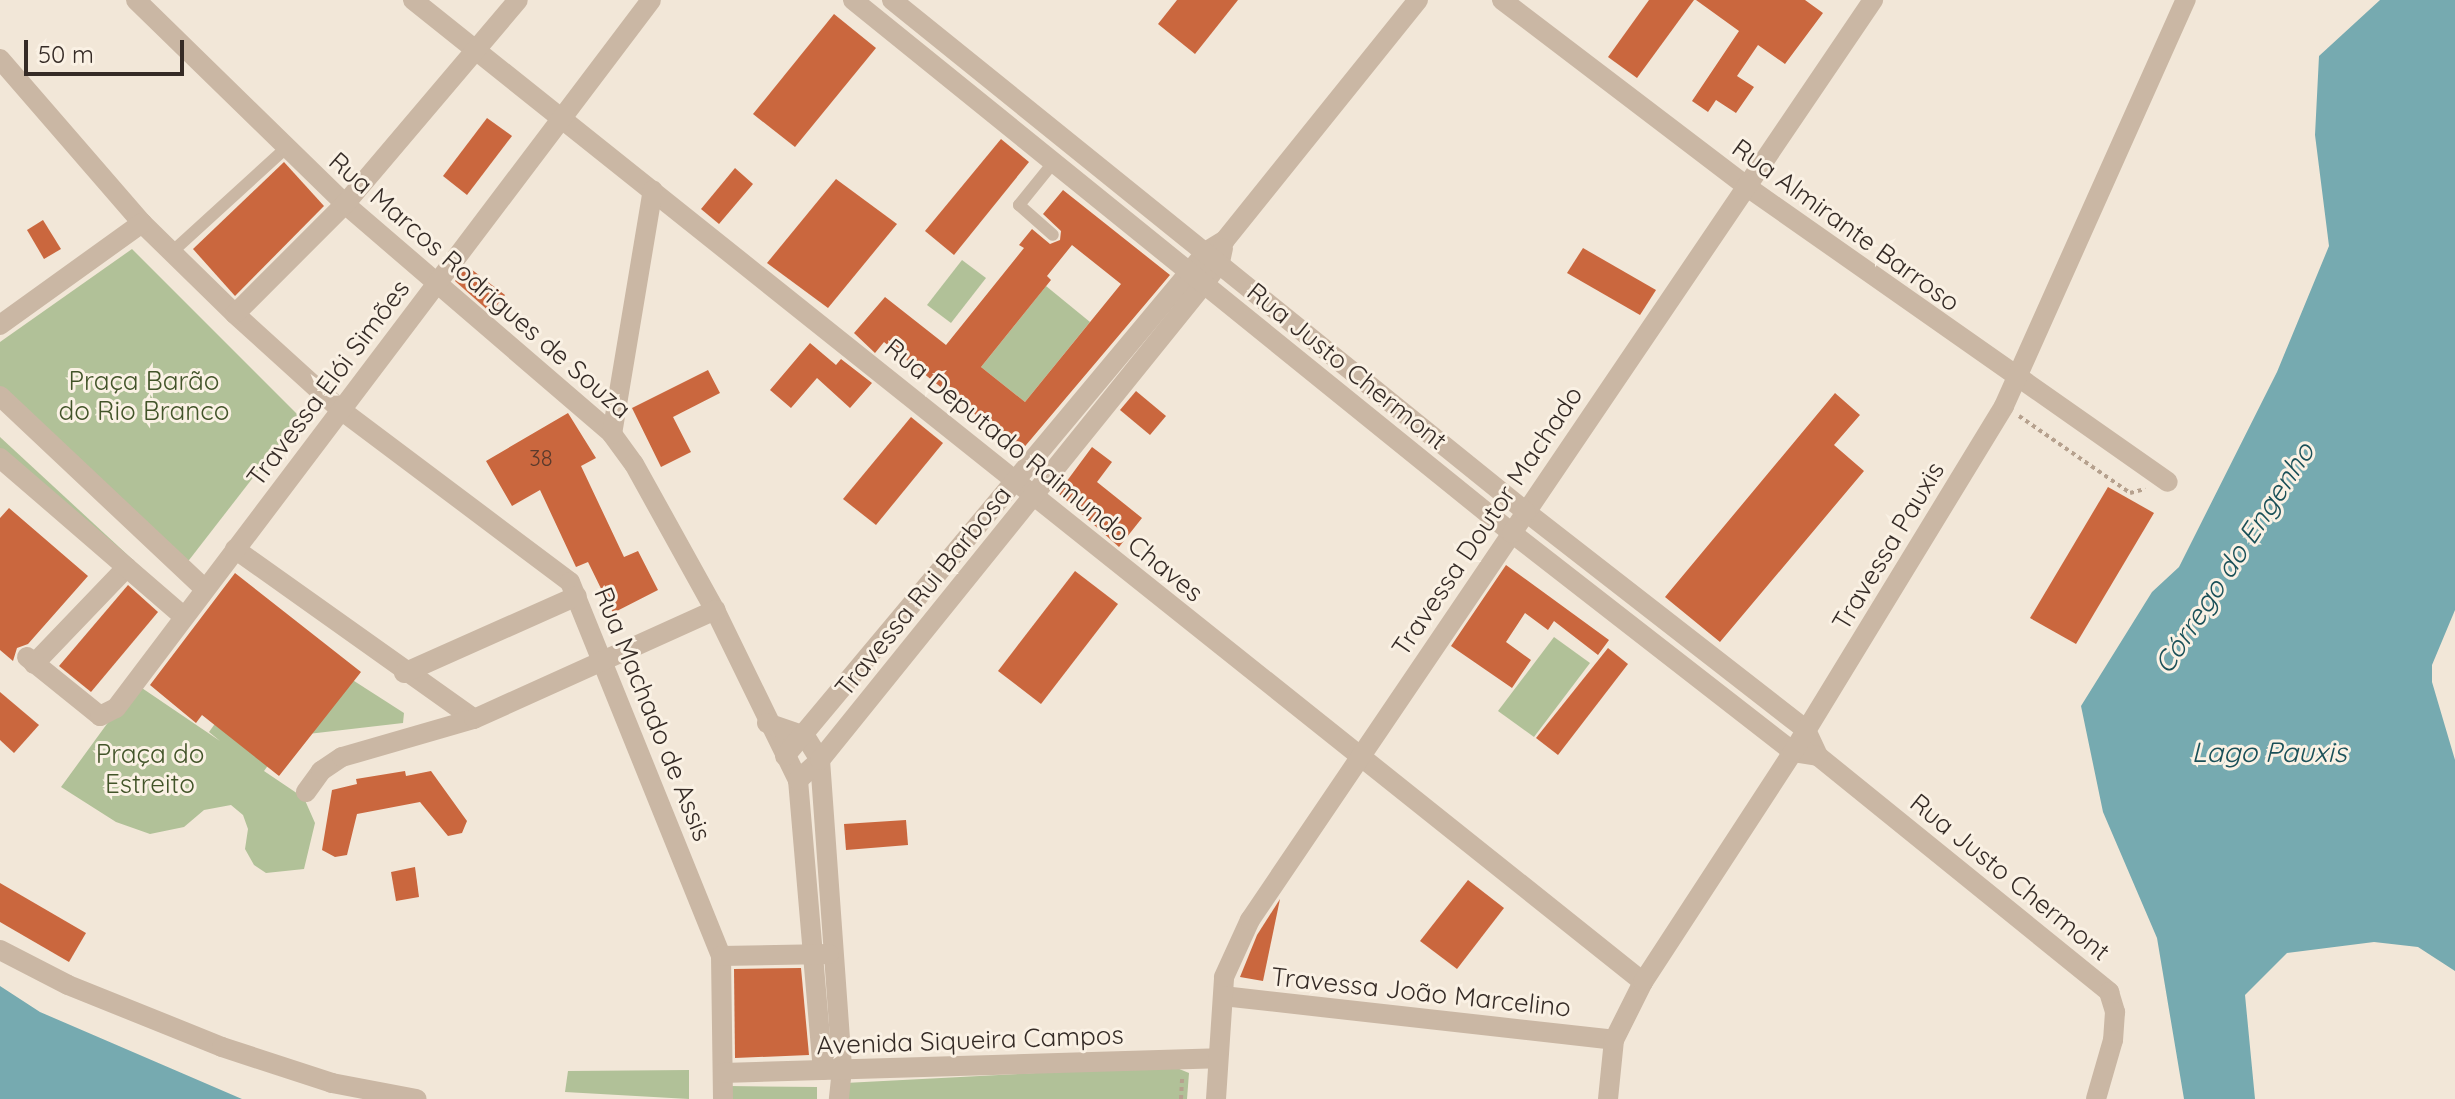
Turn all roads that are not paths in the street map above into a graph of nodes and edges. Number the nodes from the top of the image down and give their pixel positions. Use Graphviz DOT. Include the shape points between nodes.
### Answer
graph roads {
  1 [pos="136,0"];
  2 [pos="413,0"];
  3 [pos="518,0"];
  4 [pos="651,0"];
  5 [pos="853,0"];
  6 [pos="892,0"];
  7 [pos="1418,0"];
  8 [pos="1502,0"];
  9 [pos="1873,0"];
  10 [pos="2186,0"];
  11 [pos="474,53"];
  12 [pos="0,59"];
  13 [pos="564,118"];
  14 [pos="287,147"];
  15 [pos="1053,163"];
  16 [pos="1746,186"];
  17 [pos="653,190"];
  18 [pos="345,204"];
  19 [pos="142,223"];
  20 [pos="1053,235"];
  21 [pos="172,252"];
  22 [pos="1214,257"];
  23 [pos="1197,279"];
  24 [pos="434,285"];
  25 [pos="235,314"];
  26 [pos="0,325"];
  27 [pos="2016,380"];
  28 [pos="0,396"];
  29 [pos="341,410"];
  30 [pos="612,434"];
  31 [pos="0,458"];
  32 [pos="1014,480"];
  33 [pos="2168,482"];
  34 [pos="1032,497"];
  35 [pos="1525,511"];
  36 [pos="1512,533"];
  37 [pos="235,549"];
  38 [pos="127,567"];
  39 [pos="204,588"];
  40 [pos="577,596"];
  41 [pos="715,610"];
  42 [pos="182,615"];
  43 [pos="604,661"];
  44 [pos="404,673"];
  45 [pos="474,719"];
  46 [pos="767,723"];
  47 [pos="1806,730"];
  48 [pos="805,736"];
  49 [pos="1359,752"];
  50 [pos="1793,752"];
  51 [pos="785,756"];
  52 [pos="1818,756"];
  53 [pos="820,760"];
  54 [pos="798,780"];
  55 [pos="306,792"];
  56 [pos="0,950"];
  57 [pos="826,954"];
  58 [pos="721,956"];
  59 [pos="1643,982"];
  60 [pos="1223,996"];
  61 [pos="1614,1040"];
  62 [pos="1218,1058"];
  63 [pos="832,1070"];
  64 [pos="723,1073"];
  65 [pos="417,1099"];
  66 [pos="723,1099"];
  67 [pos="839,1099"];
  68 [pos="1216,1099"];
  69 [pos="1608,1099"];
  70 [pos="2096,1099"];
  1 -- 14 [label="street, Rua Marcos Rodrigues de Souza"];
  2 -- 11 [label="street, Rua Deputado Raimundo Chaves"];
  3 -- 11 [label="street"];
  4 -- 13 [label="street, Travessa Elói Simões"];
  5 -- 15 [label="street, Rua Justo Chermont"];
  6 -- 22 [label="street, Rua Justo Chermont"];
  7 -- 22 [label="street, Travessa Rui Barbosa"];
  8 -- 16 [label="street, Rua Almirante Barroso"];
  9 -- 16 [label="street, Travessa Doutor Machado"];
  10 -- 27 [label="street, Travessa Pauxis"];
  11 -- 13 [label="street, Rua Deputado Raimundo Chaves"];
  11 -- 18 [label="street"];
  12 -- 19 [label="street, Rua Machado de Assis"];
  13 -- 17 [label="street, Rua Deputado Raimundo Chaves"];
  13 -- 24 [label="street, Travessa Elói Simões"];
  14 -- 18 [label="street, Rua Marcos Rodrigues de Souza"];
  14 -- 21 [label="lane"];
  15 -- 20 [label="lane" via="1019,205"];
  15 -- 23 [label="street, Rua Justo Chermont"];
  16 -- 27 [label="street, Rua Almirante Barroso"];
  16 -- 35 [label="street, Travessa Doutor Machado"];
  17 -- 30 [label="street"];
  17 -- 32 [label="street, Rua Deputado Raimundo Chaves"];
  18 -- 24 [label="street, Rua Marcos Rodrigues de Souza"];
  18 -- 25 [label="street"];
  19 -- 21 [label="street, Rua Machado de Assis"];
  19 -- 26 [label="street"];
  21 -- 25 [label="street, Rua Machado de Assis"];
  22 -- 23 [label="street, Travessa Rui Barbosa"];
  22 -- 35 [label="street, Rua Justo Chermont"];
  23 -- 32 [label="street, Travessa Rui Barbosa"];
  23 -- 34 [label="street, Travessa Rui Barbosa"];
  23 -- 36 [label="street, Rua Justo Chermont"];
  24 -- 29 [label="street, Travessa Elói Simões"];
  24 -- 30 [label="street, Rua Marcos Rodrigues de Souza"];
  25 -- 29 [label="street, Rua Machado de Assis"];
  27 -- 33 [label="street, Rua Almirante Barroso"];
  27 -- 47 [label="street, Travessa Pauxis"];
  28 -- 39 [label="street"];
  29 -- 37 [label="street, Travessa Elói Simões"];
  29 -- 40 [label="street, Rua Machado de Assis" via="565,575"];
  30 -- 41 [label="street, Rua Marcos Rodrigues de Souza"];
  31 -- 38 [label="street"];
  32 -- 34 [label="street, Rua Deputado Raimundo Chaves"];
  32 -- 48 [label="street, Travessa Rui Barbosa"];
  34 -- 49 [label="street, Rua Deputado Raimundo Chaves"];
  34 -- 53 [label="street, Travessa Rui Barbosa"];
  35 -- 36 [label="street, Travessa Doutor Machado"];
  35 -- 47 [label="street, Rua Justo Chermont"];
  36 -- 49 [label="street, Travessa Doutor Machado"];
  36 -- 50 [label="street, Rua Justo Chermont"];
  37 -- 39 [label="street, Travessa Elói Simões"];
  37 -- 44 [label="street"];
  38 -- 42 [label="street"];
  38 -- 42 [label="street, Travessa Elói Simões" via="31,661 105,716"];
  39 -- 42 [label="street, Travessa Elói Simões"];
  40 -- 43 [label="street, Rua Machado de Assis"];
  40 -- 44 [label="street"];
  41 -- 43 [label="street"];
  41 -- 46 [label="street, Rua Marcos Rodrigues de Souza"];
  43 -- 45 [label="street"];
  43 -- 58 [label="street, Rua Machado de Assis"];
  44 -- 45 [label="street"];
  45 -- 55 [label="street" via="342,757 321,771"];
  46 -- 48 [label="street"];
  46 -- 51 [label="street, Rua Marcos Rodrigues de Souza"];
  47 -- 50 [label="street, Travessa Pauxis"];
  47 -- 52 [label="street, Rua Justo Chermont"];
  48 -- 51 [label="street, Travessa Rui Barbosa"];
  48 -- 53 [label="street"];
  49 -- 59 [label="street, Rua Deputado Raimundo Chaves"];
  49 -- 60 [label="street, Travessa Doutor Machado" via="1250,920 1226,968"];
  50 -- 52 [label="street, Rua Justo Chermont"];
  50 -- 59 [label="street, Travessa Pauxis"];
  51 -- 54 [label="street, Rua Marcos Rodrigues de Souza"];
  52 -- 70 [label="street, Rua Justo Chermont" via="2109,992 2115,1012 2109,1067"];
  53 -- 54 [label="street, Travessa Rui Barbosa"];
  53 -- 57 [label="street"];
  54 -- 57 [label="street"];
  56 -- 65 [label="street" via="94,996 249,1057 332,1083"];
  57 -- 58 [label="street"];
  57 -- 63 [label="street"];
  58 -- 64 [label="street, Rua Machado de Assis"];
  59 -- 61 [label="street, Travessa Pauxis"];
  60 -- 61 [label="street, Travessa João Marcelino"];
  60 -- 62 [label="street, Travessa Doutor Machado"];
  61 -- 69 [label="street, Travessa Pauxis"];
  62 -- 63 [label="street, Avenida Siqueira Campos"];
  62 -- 68 [label="street, Travessa Doutor Machado"];
  63 -- 64 [label="street, Avenida Siqueira Campos"];
  63 -- 67 [label="street"];
  64 -- 66 [label="street, Rua Machado de Assis"];
}
